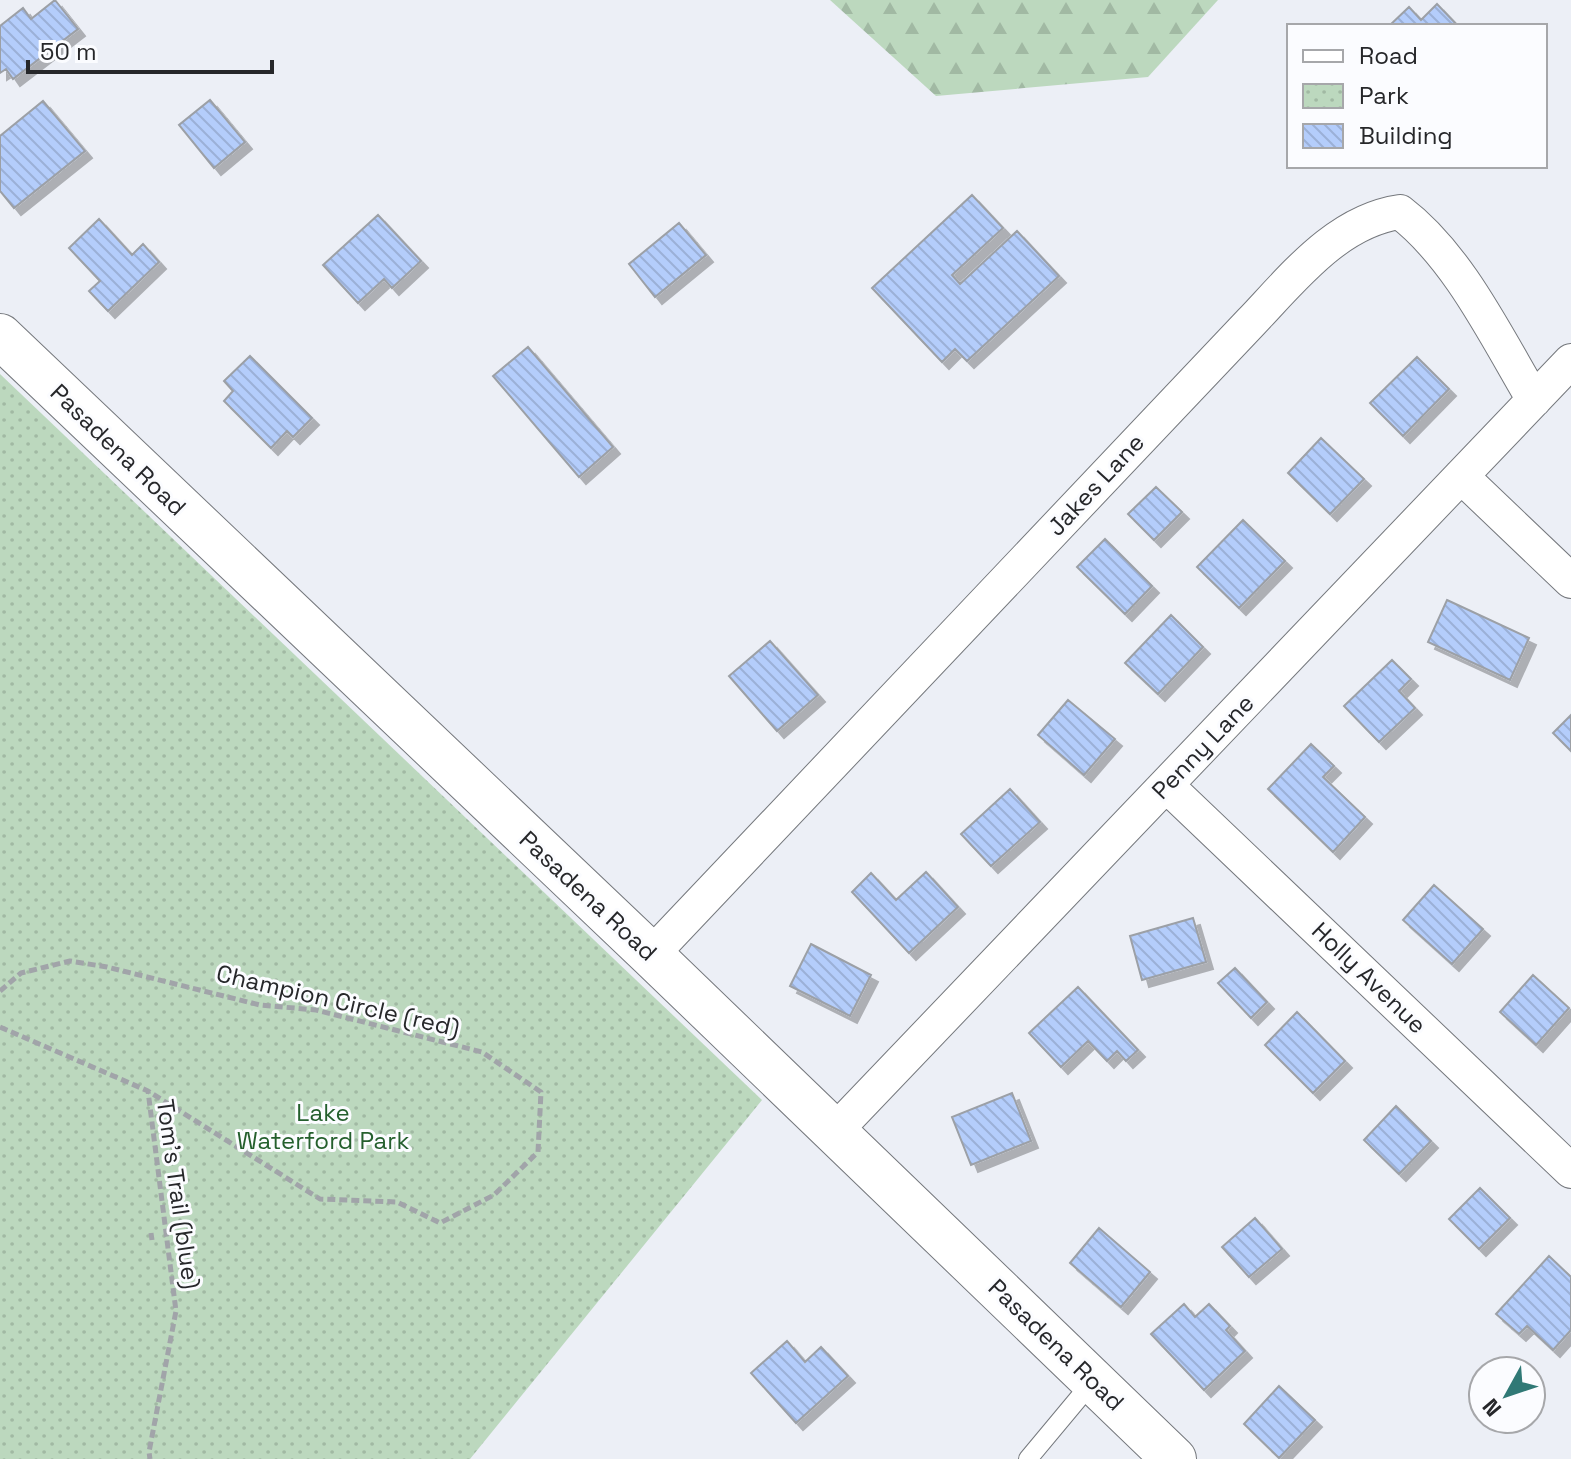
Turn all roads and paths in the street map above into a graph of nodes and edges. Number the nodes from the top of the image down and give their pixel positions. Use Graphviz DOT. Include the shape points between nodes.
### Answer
graph roads {
  1 [pos="0,336"];
  2 [pos="1571,361"];
  3 [pos="1534,400"];
  4 [pos="1461,476"];
  5 [pos="1571,581"];
  6 [pos="1166,785"];
  7 [pos="651,955"];
  8 [pos="0,991"];
  9 [pos="0,1027"];
  10 [pos="148,1091"];
  11 [pos="835,1131"];
  12 [pos="1571,1171"];
  13 [pos="1093,1381"];
  14 [pos="150,1459"];
  15 [pos="1028,1459"];
  16 [pos="1174,1459"];
  1 -- 7 [label="main road, Pasadena Road"];
  2 -- 3 [label="street, Penny Lane"];
  3 -- 4 [label="street, Penny Lane"];
  3 -- 7 [label="street, Jakes Lane" via="1462,282 1421,227 1400,212 1378,215 1349,231 1315,256 1261,311"];
  4 -- 5 [label="street"];
  4 -- 6 [label="street, Penny Lane"];
  6 -- 11 [label="street, Penny Lane"];
  6 -- 12 [label="street, Holly Avenue"];
  7 -- 11 [label="main road, Pasadena Road"];
  8 -- 10 [label="path, Champion Circle (red)" via="21,973 70,961 260,1005 316,1010 482,1052 541,1092 538,1152 494,1195 440,1223 397,1202 320,1199"];
  9 -- 10 [label="path, Tom's Trail (blue)"];
  10 -- 14 [label="path, Tom's Trail (blue)" via="176,1311"];
  11 -- 13 [label="main road, Pasadena Road"];
  13 -- 15 [label="lane"];
  13 -- 16 [label="main road, Pasadena Road"];
}
